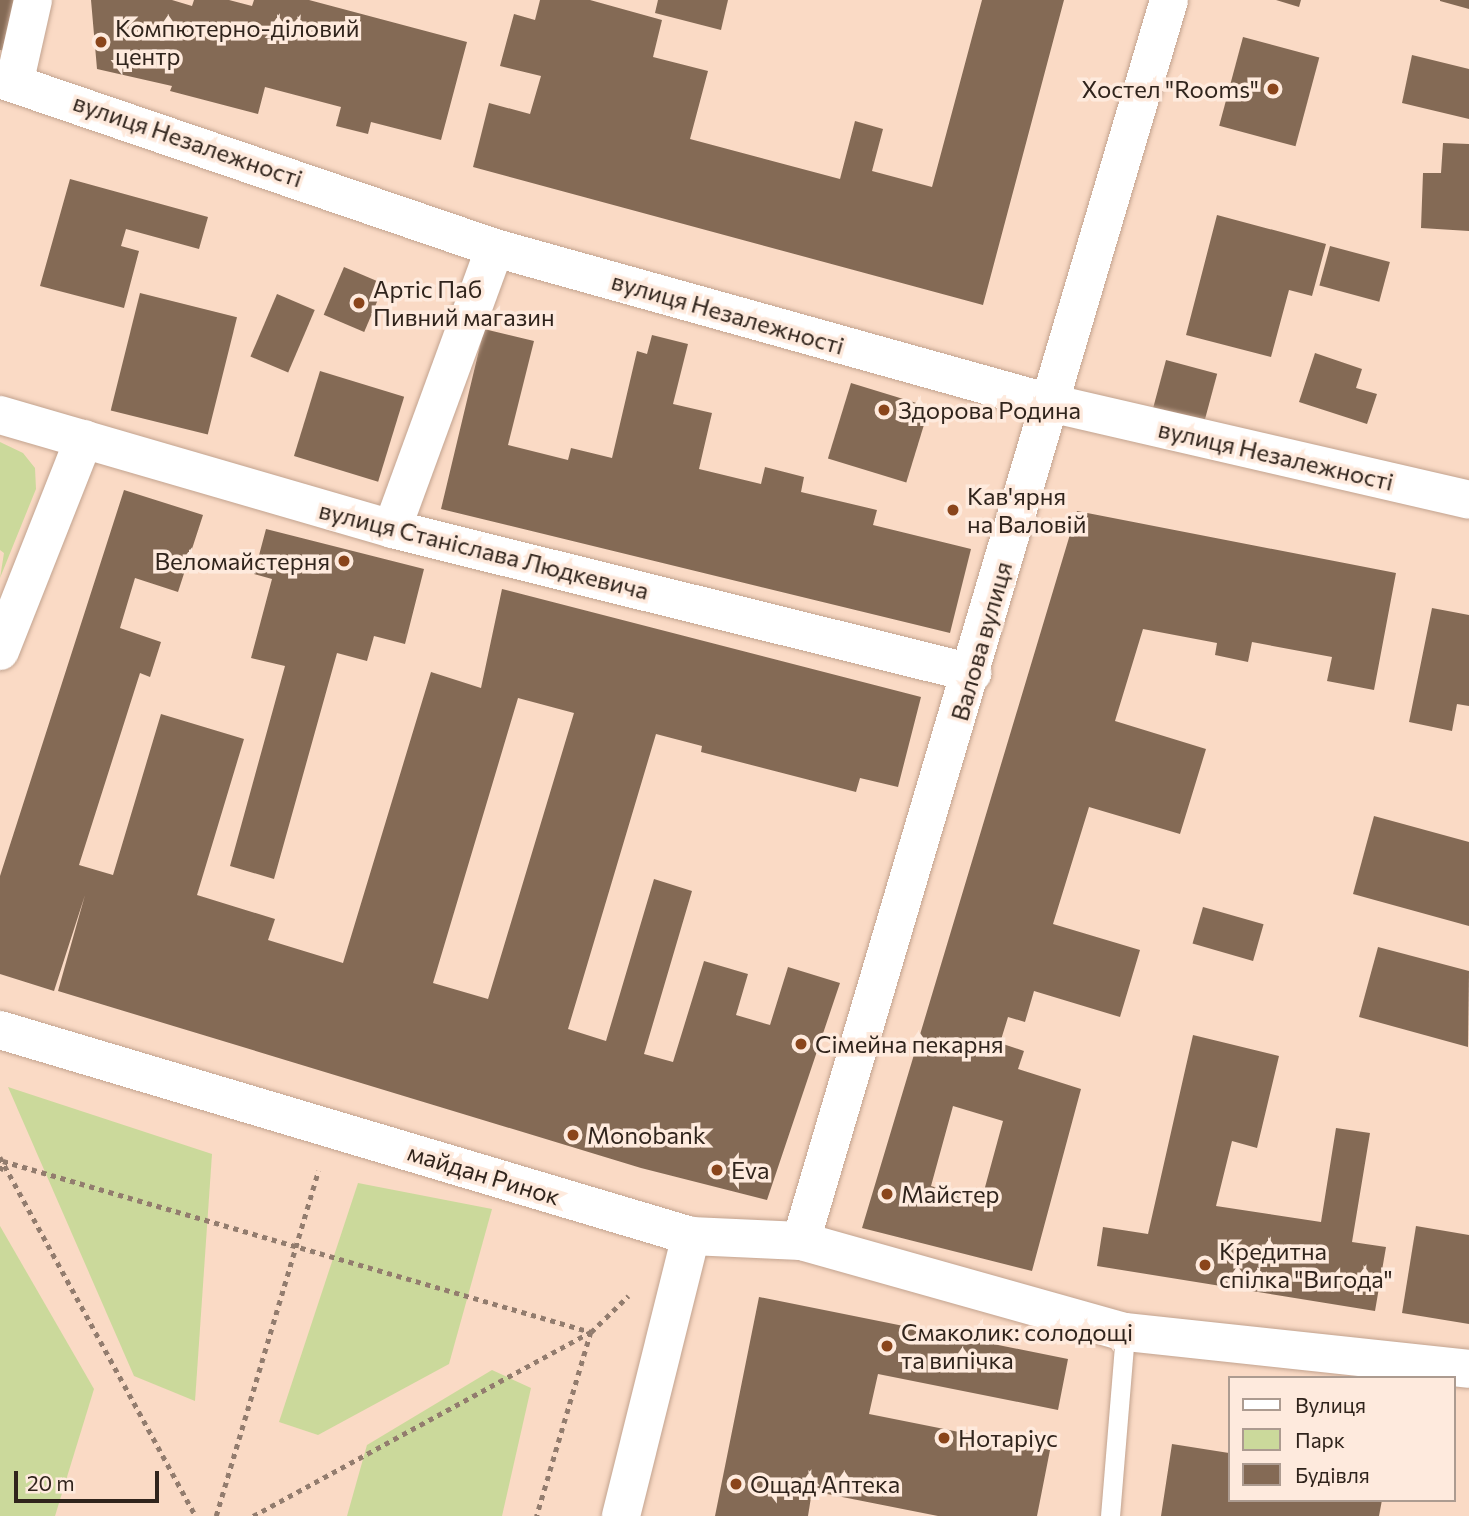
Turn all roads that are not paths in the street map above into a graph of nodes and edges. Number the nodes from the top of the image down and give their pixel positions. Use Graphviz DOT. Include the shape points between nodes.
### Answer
graph roads {
  1 [pos="33,0"];
  2 [pos="1169,0"];
  3 [pos="7,79"];
  4 [pos="495,248"];
  5 [pos="1050,402"];
  6 [pos="0,415"];
  7 [pos="84,439"];
  8 [pos="1469,500"];
  9 [pos="392,529"];
  10 [pos="0,651"];
  11 [pos="972,673"];
  12 [pos="0,1030"];
  13 [pos="691,1236"];
  14 [pos="802,1241"];
  15 [pos="1125,1332"];
  16 [pos="1469,1370"];
  17 [pos="621,1516"];
  18 [pos="1110,1516"];
  1 -- 3 [label="street"];
  2 -- 5 [label="street, Валова вулиця"];
  3 -- 4 [label="street, вулиця Незалежності"];
  4 -- 5 [label="street, вулиця Незалежності"];
  4 -- 9 [label="street"];
  5 -- 8 [label="street, вулиця Незалежності"];
  5 -- 11 [label="street, Валова вулиця"];
  6 -- 7 [label="street, вулиця Станіслава Людкевича"];
  7 -- 9 [label="street, вулиця Станіслава Людкевича"];
  7 -- 10 [label="street"];
  9 -- 11 [label="street, вулиця Станіслава Людкевича"];
  11 -- 14 [label="street, Валова вулиця"];
  12 -- 13 [label="street, майдан Ринок"];
  13 -- 14 [label="street, майдан Ринок"];
  13 -- 17 [label="street"];
  14 -- 15 [label="street, майдан Ринок"];
  15 -- 16 [label="street, майдан Ринок"];
  15 -- 18 [label="lane"];
}
